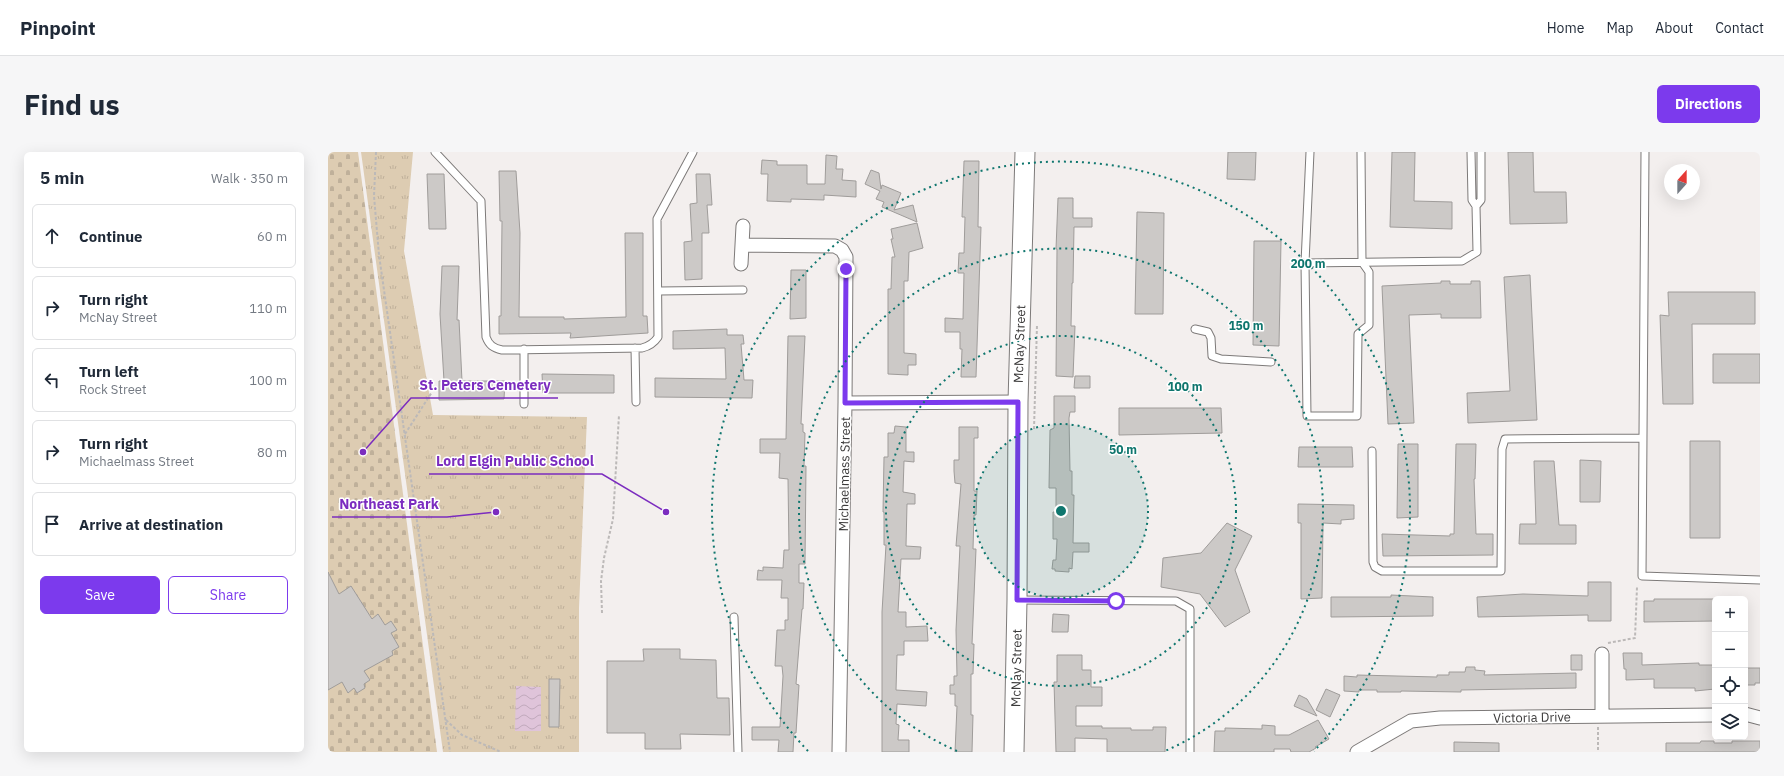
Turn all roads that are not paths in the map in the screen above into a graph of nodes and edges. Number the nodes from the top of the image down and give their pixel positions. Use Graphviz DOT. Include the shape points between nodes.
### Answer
graph roads {
  1 [pos="435,152"];
  2 [pos="693,152"];
  3 [pos="1025,152"];
  4 [pos="1310,152"];
  5 [pos="1360,152"];
  6 [pos="1471,152"];
  7 [pos="1481,152"];
  8 [pos="1645,152"];
  9 [pos="1476,206"];
  10 [pos="743,226"];
  11 [pos="742,245"];
  12 [pos="1362,262"];
  13 [pos="1305,263"];
  14 [pos="742,264"];
  15 [pos="743,290"];
  16 [pos="659,291"];
  17 [pos="1195,329"];
  18 [pos="635,348"];
  19 [pos="524,349"];
  20 [pos="1271,362"];
  21 [pos="636,402"];
  22 [pos="1018,402"];
  23 [pos="845,403"];
  24 [pos="524,404"];
  25 [pos="1643,438"];
  26 [pos="1372,451"];
  27 [pos="1760,580"];
  28 [pos="1017,600"];
  29 [pos="734,617"];
  30 [pos="1605,649"];
  31 [pos="1712,715"];
  32 [pos="1748,715"];
  33 [pos="1760,718"];
  34 [pos="1600,720"];
  35 [pos="738,752"];
  36 [pos="839,752"];
  37 [pos="1014,752"];
  38 [pos="1190,752"];
  39 [pos="1357,752"];
  1 -- 19 [label="lane" via="481,200 486,337 489,344 494,349"];
  2 -- 16 [label="lane" via="657,219"];
  3 -- 22 [label="street, McNay Street"];
  4 -- 13 [label="lane"];
  5 -- 12 [label="lane"];
  6 -- 9 [label="lane" via="1472,200"];
  7 -- 9 [label="lane" via="1481,200"];
  8 -- 25 [label="lane"];
  9 -- 12 [label="lane" via="1477,252 1462,261"];
  10 -- 11 [label="street"];
  11 -- 14 [label="street"];
  11 -- 23 [label="street, Michaelmass Street" via="835,246 842,250 846,257"];
  12 -- 13 [label="lane"];
  12 -- 13 [label="lane" via="1369,272 1369,325 1358,334 1357,416 1308,416"];
  15 -- 16 [label="lane"];
  16 -- 18 [label="lane" via="658,337 648,346"];
  17 -- 20 [label="lane" via="1208,332 1212,356 1221,359"];
  18 -- 19 [label="lane"];
  18 -- 21 [label="lane"];
  19 -- 24 [label="lane"];
  22 -- 23 [label="street"];
  22 -- 28 [label="street, McNay Street"];
  23 -- 36 [label="street, Michaelmass Street"];
  25 -- 26 [label="lane" via="1505,439 1502,449 1501,571 1382,571 1375,567"];
  25 -- 27 [label="lane" via="1642,576"];
  28 -- 37 [label="street, McNay Street"];
  28 -- 38 [label="lane" via="1176,601 1190,609"];
  29 -- 35 [label="lane"];
  30 -- 34 [label="street"];
  31 -- 34 [label="street, Victoria Drive"];
  32 -- 33 [label="street"];
  34 -- 39 [label="street, Victoria Drive" via="1440,718 1411,721"];
}
